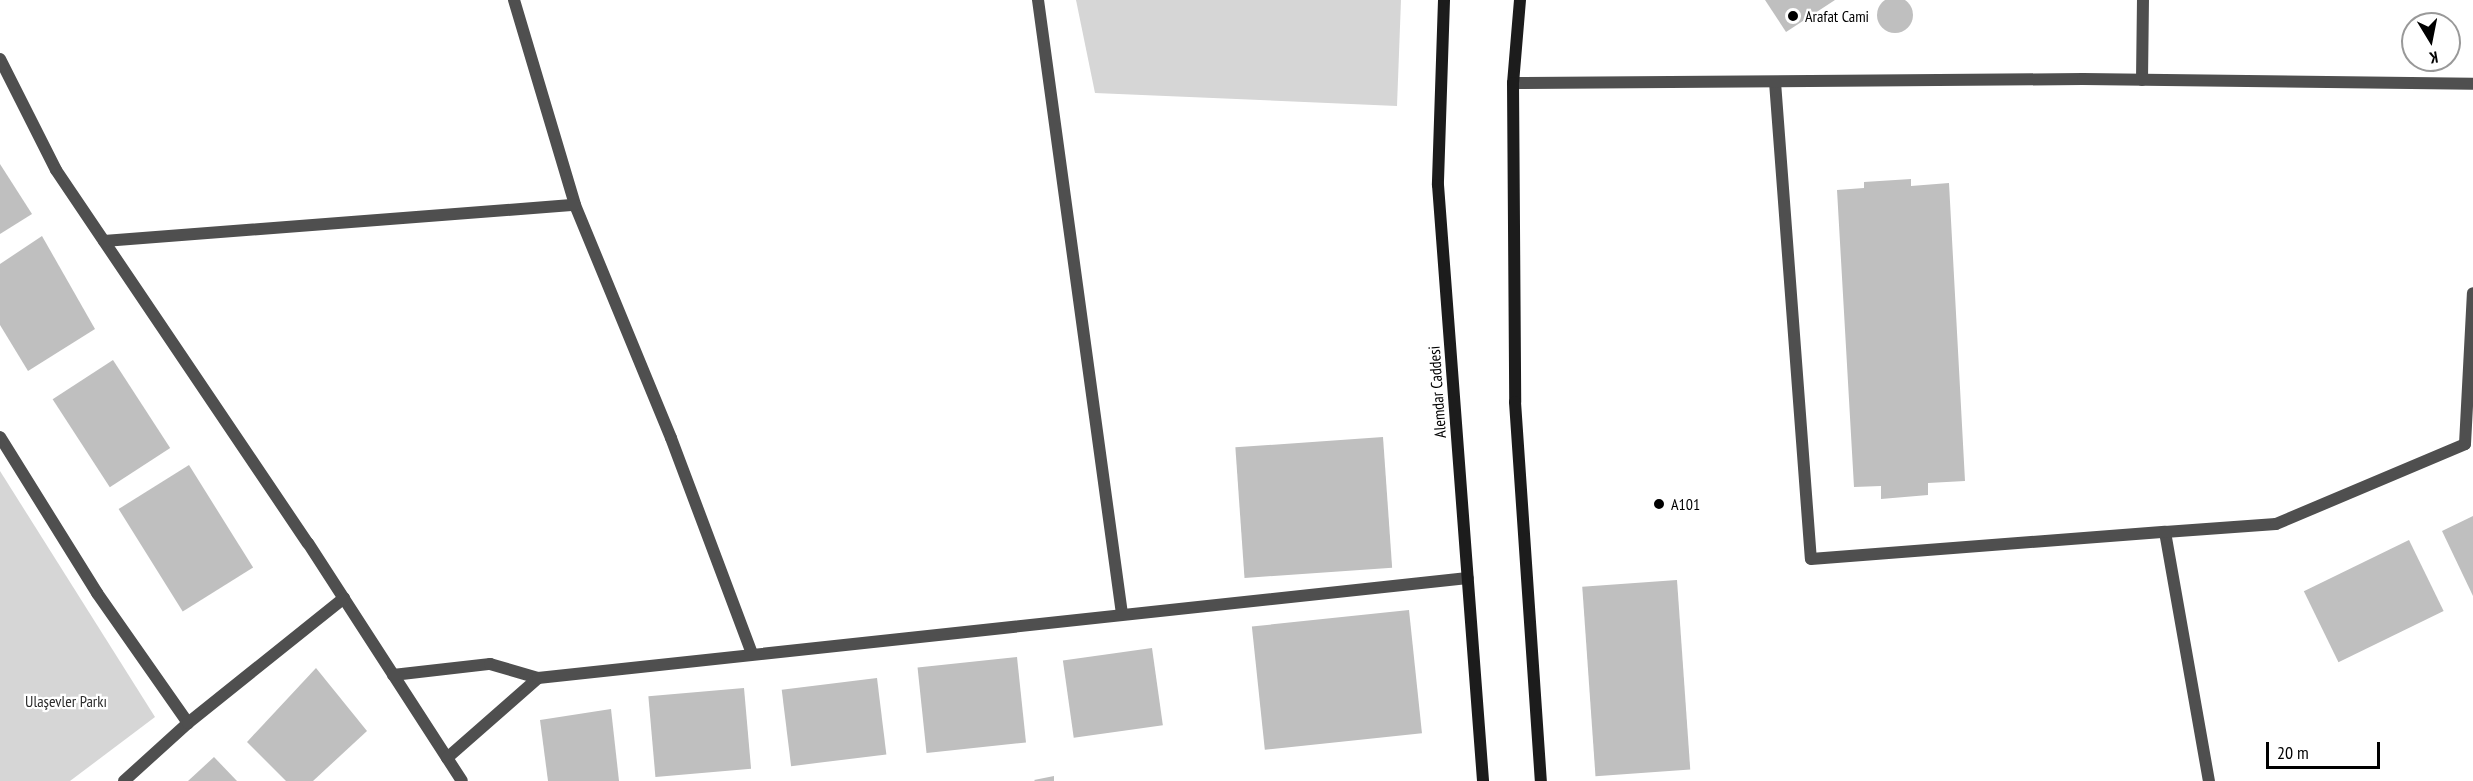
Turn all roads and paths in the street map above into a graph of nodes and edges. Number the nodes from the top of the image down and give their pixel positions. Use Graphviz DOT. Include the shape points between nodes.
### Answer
graph roads {
  1 [pos="514,0"];
  2 [pos="1038,0"];
  3 [pos="1444,0"];
  4 [pos="1520,0"];
  5 [pos="2143,0"];
  6 [pos="0,59"];
  7 [pos="2142,80"];
  8 [pos="1775,82"];
  9 [pos="1513,83"];
  10 [pos="2473,84"];
  11 [pos="575,205"];
  12 [pos="104,241"];
  13 [pos="2473,292"];
  14 [pos="0,437"];
  15 [pos="2165,532"];
  16 [pos="1468,578"];
  17 [pos="344,598"];
  18 [pos="1122,614"];
  19 [pos="752,653"];
  20 [pos="393,675"];
  21 [pos="538,678"];
  22 [pos="188,723"];
  23 [pos="447,759"];
  24 [pos="124,781"];
  25 [pos="462,781"];
  26 [pos="1484,781"];
  27 [pos="1541,781"];
  28 [pos="2209,781"];
  1 -- 11 [label="street"];
  2 -- 18 [label="street"];
  3 -- 16 [label="main road, Alemdar Caddesi" via="1438,185"];
  4 -- 9 [label="main road"];
  5 -- 7 [label="street"];
  6 -- 12 [label="street" via="56,170"];
  7 -- 8 [label="street"];
  7 -- 10 [label="street"];
  8 -- 9 [label="street"];
  8 -- 15 [label="street" via="1811,559"];
  9 -- 27 [label="main road" via="1515,402"];
  11 -- 12 [label="street"];
  11 -- 19 [label="street" via="671,438"];
  12 -- 17 [label="street"];
  13 -- 15 [label="street" via="2465,444 2276,524"];
  14 -- 22 [label="street" via="97,593"];
  15 -- 28 [label="street"];
  16 -- 18 [label="street"];
  16 -- 26 [label="main road, Alemdar Caddesi"];
  17 -- 20 [label="street"];
  17 -- 22 [label="street"];
  18 -- 19 [label="street"];
  19 -- 21 [label="street"];
  20 -- 21 [label="street" via="490,664"];
  20 -- 23 [label="street"];
  21 -- 23 [label="street"];
  22 -- 24 [label="street"];
  23 -- 25 [label="street"];
}
